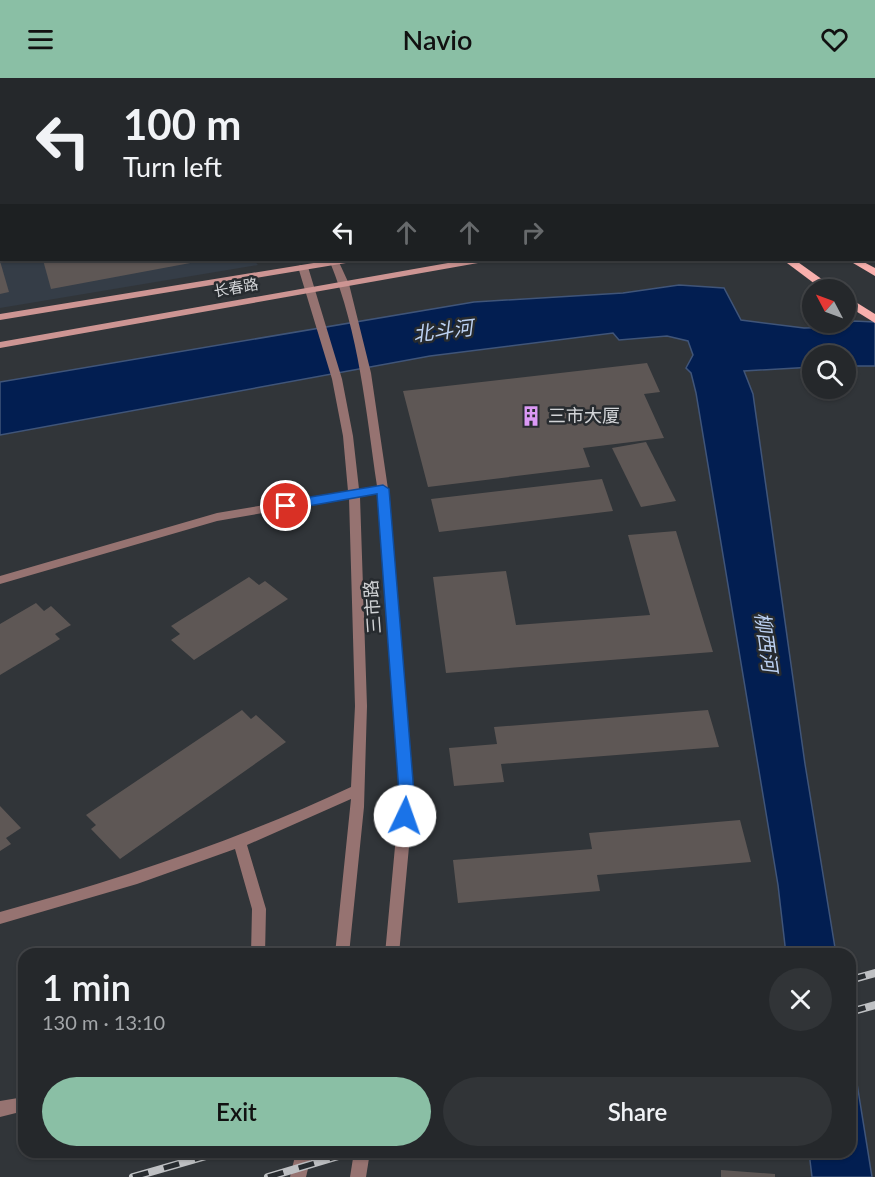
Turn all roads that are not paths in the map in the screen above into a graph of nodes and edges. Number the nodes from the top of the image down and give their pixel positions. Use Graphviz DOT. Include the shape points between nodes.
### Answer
graph roads {
  1 [pos="340,261"];
  2 [pos="472,261"];
  3 [pos="789,261"];
  4 [pos="856,261"];
  5 [pos="335,262"];
  6 [pos="303,267"];
  7 [pos="875,273"];
  8 [pos="815,279"];
  9 [pos="344,285"];
  10 [pos="311,290"];
  11 [pos="856,307"];
  12 [pos="0,318"];
  13 [pos="874,319"];
  14 [pos="0,345"];
  15 [pos="383,489"];
  16 [pos="354,494"];
  17 [pos="0,580"];
  18 [pos="358,790"];
  19 [pos="238,841"];
  20 [pos="0,918"];
  21 [pos="258,948"];
  22 [pos="343,948"];
  23 [pos="393,948"];
  24 [pos="18,1105"];
  25 [pos="0,1109"];
  26 [pos="303,1158"];
  27 [pos="361,1158"];
  28 [pos="298,1177"];
  29 [pos="358,1177"];
  1 -- 5 [label="main road, 长春路"];
  2 -- 9 [label="main road, 长春路"];
  3 -- 8 [label="main road"];
  4 -- 7 [label="main road"];
  5 -- 6 [label="main road, 长春路"];
  5 -- 9 [label="street, 三市路"];
  6 -- 10 [label="street, 三市路"];
  6 -- 12 [label="main road, 长春路"];
  9 -- 10 [label="main road, 长春路"];
  9 -- 15 [label="street, 三市路" via="366,373"];
  10 -- 14 [label="main road, 长春路"];
  10 -- 16 [label="street, 三市路" via="337,379"];
  11 -- 13 [label="main road"];
  15 -- 16 [label="street"];
  15 -- 23 [label="street, 三市路" via="407,793"];
  16 -- 17 [label="street" via="217,517"];
  16 -- 18 [label="street, 三市路" via="361,706"];
  18 -- 19 [label="street"];
  18 -- 22 [label="street, 三市路"];
  19 -- 20 [label="street" via="82,896"];
  19 -- 21 [label="street" via="259,909"];
  24 -- 25 [label="street"];
  26 -- 28 [label="street"];
  27 -- 29 [label="street"];
}
